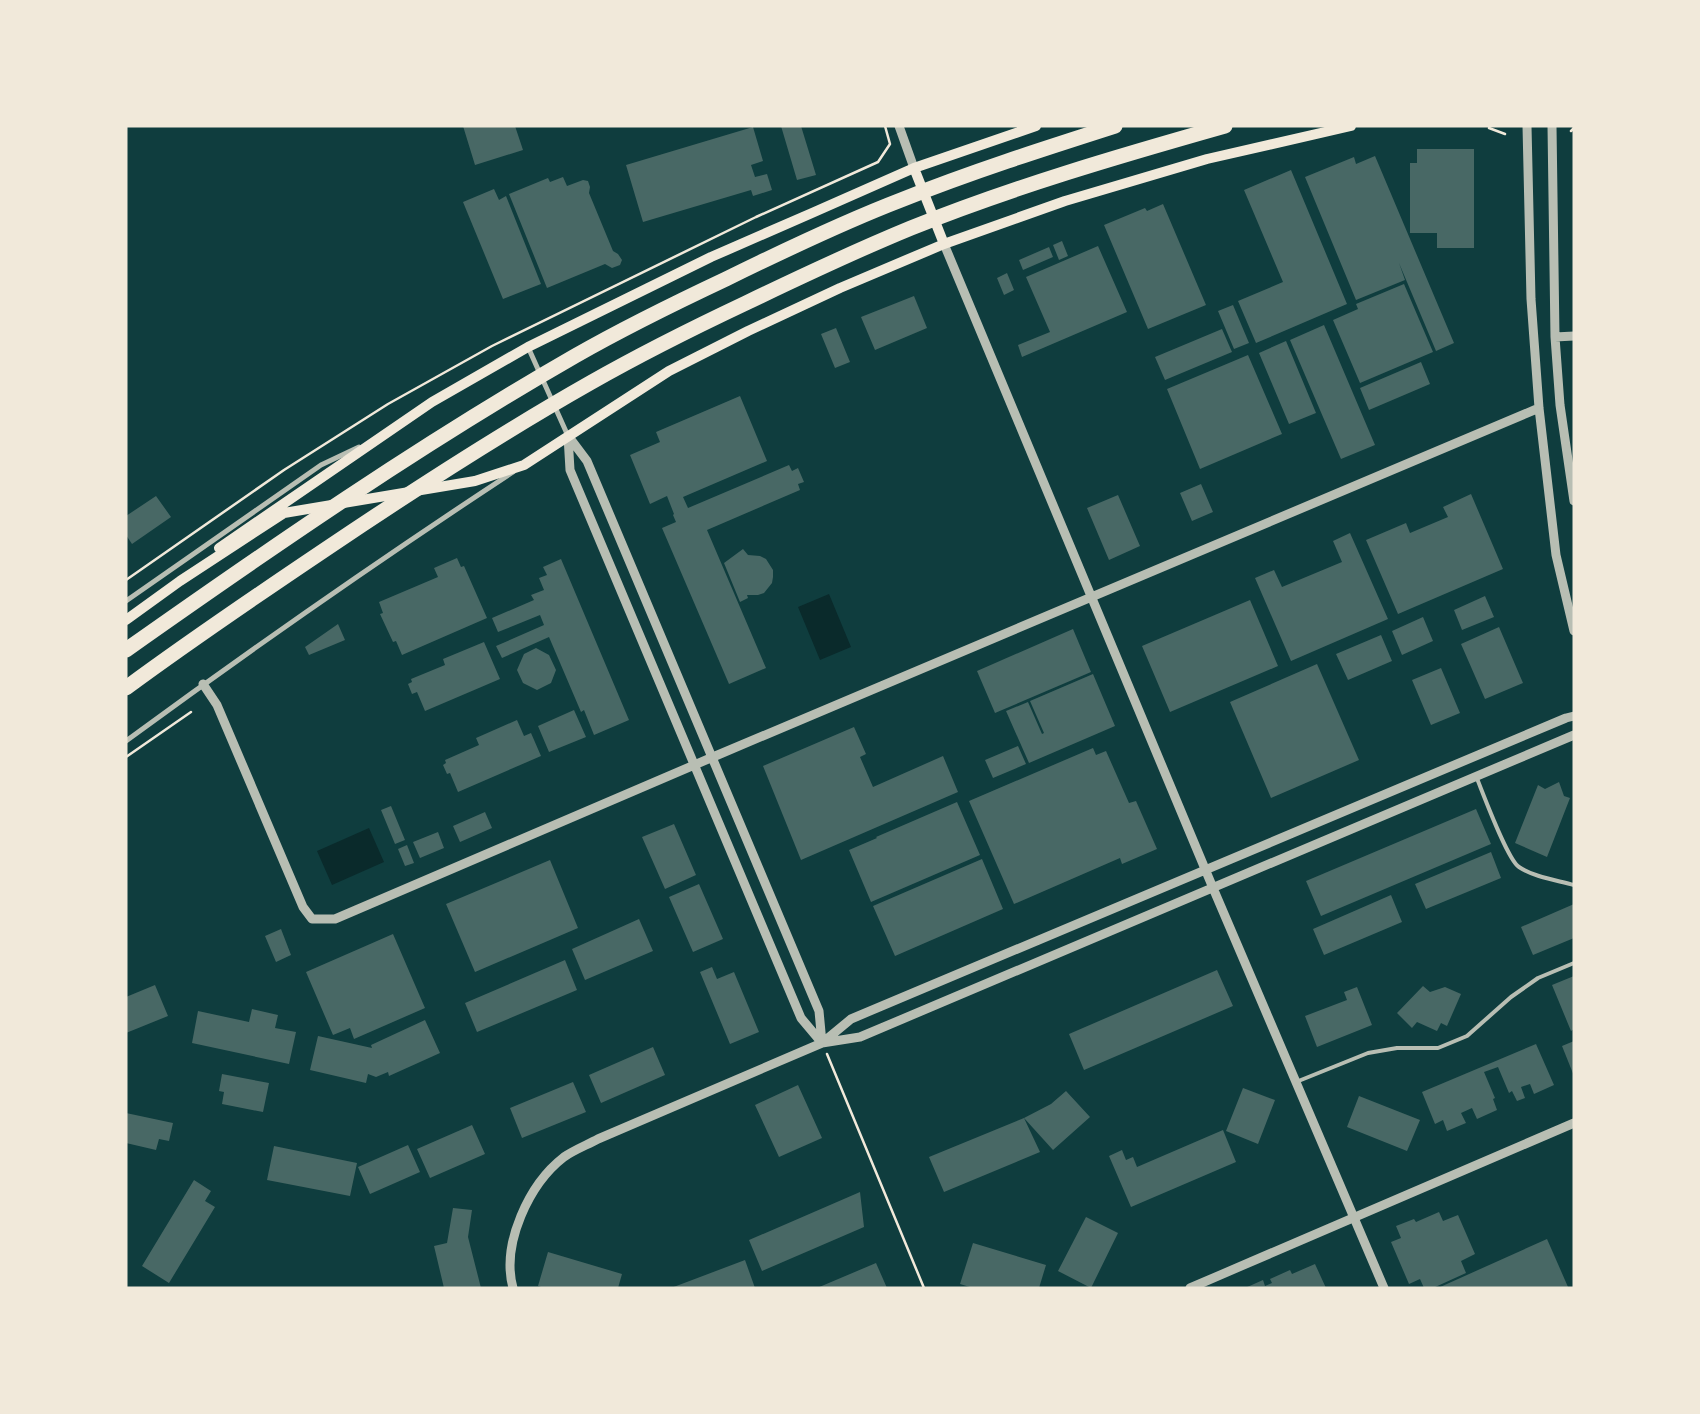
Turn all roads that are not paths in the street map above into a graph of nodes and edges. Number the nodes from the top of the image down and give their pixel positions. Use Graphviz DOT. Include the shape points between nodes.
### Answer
graph roads {
  1 [pos="899,126"];
  2 [pos="1036,126"];
  3 [pos="1115,126"];
  4 [pos="1225,126"];
  5 [pos="1351,126"];
  6 [pos="1527,126"];
  7 [pos="1552,126"];
  8 [pos="914,168"];
  9 [pos="944,244"];
  10 [pos="1574,336"];
  11 [pos="1555,337"];
  12 [pos="528,347"];
  13 [pos="1539,408"];
  14 [pos="568,436"];
  15 [pos="375,440"];
  16 [pos="524,465"];
  17 [pos="1574,501"];
  18 [pos="180,581"];
  19 [pos="1091,597"];
  20 [pos="126,601"];
  21 [pos="126,620"];
  22 [pos="1574,631"];
  23 [pos="126,650"];
  24 [pos="203,684"];
  25 [pos="126,688"];
  26 [pos="1574,716"];
  27 [pos="1574,735"];
  28 [pos="126,741"];
  29 [pos="713,756"];
  30 [pos="694,765"];
  31 [pos="1476,776"];
  32 [pos="1206,869"];
  33 [pos="1574,884"];
  34 [pos="1213,888"];
  35 [pos="1574,963"];
  36 [pos="822,1043"];
  37 [pos="1296,1082"];
  38 [pos="1574,1123"];
  39 [pos="1354,1217"];
  40 [pos="513,1288"];
  41 [pos="1190,1288"];
  42 [pos="1384,1288"];
  1 -- 8 [label="street"];
  2 -- 8 [label="main road"];
  3 -- 23 [label="highway" via="900,200 799,243 577,355 362,487"];
  4 -- 25 [label="highway" via="1119,156 911,228 807,273 701,325 591,382 488,444 269,587"];
  5 -- 9 [label="main road" via="1207,158 1065,201"];
  6 -- 13 [label="street" via="1531,299"];
  7 -- 11 [label="street"];
  8 -- 9 [label="main road"];
  8 -- 12 [label="main road" via="711,257"];
  9 -- 14 [label="main road" via="840,288 670,370"];
  9 -- 19 [label="street"];
  10 -- 11 [label="street"];
  11 -- 17 [label="street" via="1560,405"];
  12 -- 14 [label="street"];
  12 -- 15 [label="main road" via="432,402"];
  13 -- 19 [label="street"];
  13 -- 22 [label="street" via="1556,555"];
  14 -- 16 [label="main road"];
  14 -- 29 [label="street" via="587,461"];
  14 -- 30 [label="street" via="570,470"];
  15 -- 18 [label="main road" via="218,549"];
  15 -- 20 [label="street" via="321,465"];
  16 -- 18 [label="main road" via="475,481 284,513"];
  16 -- 24 [label="street"];
  18 -- 21 [label="main road"];
  19 -- 29 [label="street"];
  19 -- 32 [label="street"];
  24 -- 28 [label="street"];
  24 -- 30 [label="street" via="217,705 303,908 312,919 335,918"];
  26 -- 32 [label="street"];
  27 -- 31 [label="street"];
  29 -- 30 [label="street"];
  29 -- 36 [label="street" via="819,1011"];
  30 -- 36 [label="street" via="801,1018"];
  31 -- 33 [label="lane" via="1509,854 1518,866"];
  31 -- 34 [label="street"];
  32 -- 34 [label="street"];
  32 -- 36 [label="street" via="852,1018"];
  34 -- 36 [label="street" via="860,1037"];
  34 -- 37 [label="street"];
  35 -- 37 [label="lane" via="1538,978 1467,1036 1438,1048 1397,1048 1368,1053"];
  36 -- 40 [label="street" via="598,1139 564,1158 540,1182 523,1210 512,1242 510,1277"];
  37 -- 39 [label="street"];
  38 -- 39 [label="street"];
  39 -- 41 [label="street"];
  39 -- 42 [label="street"];
}
